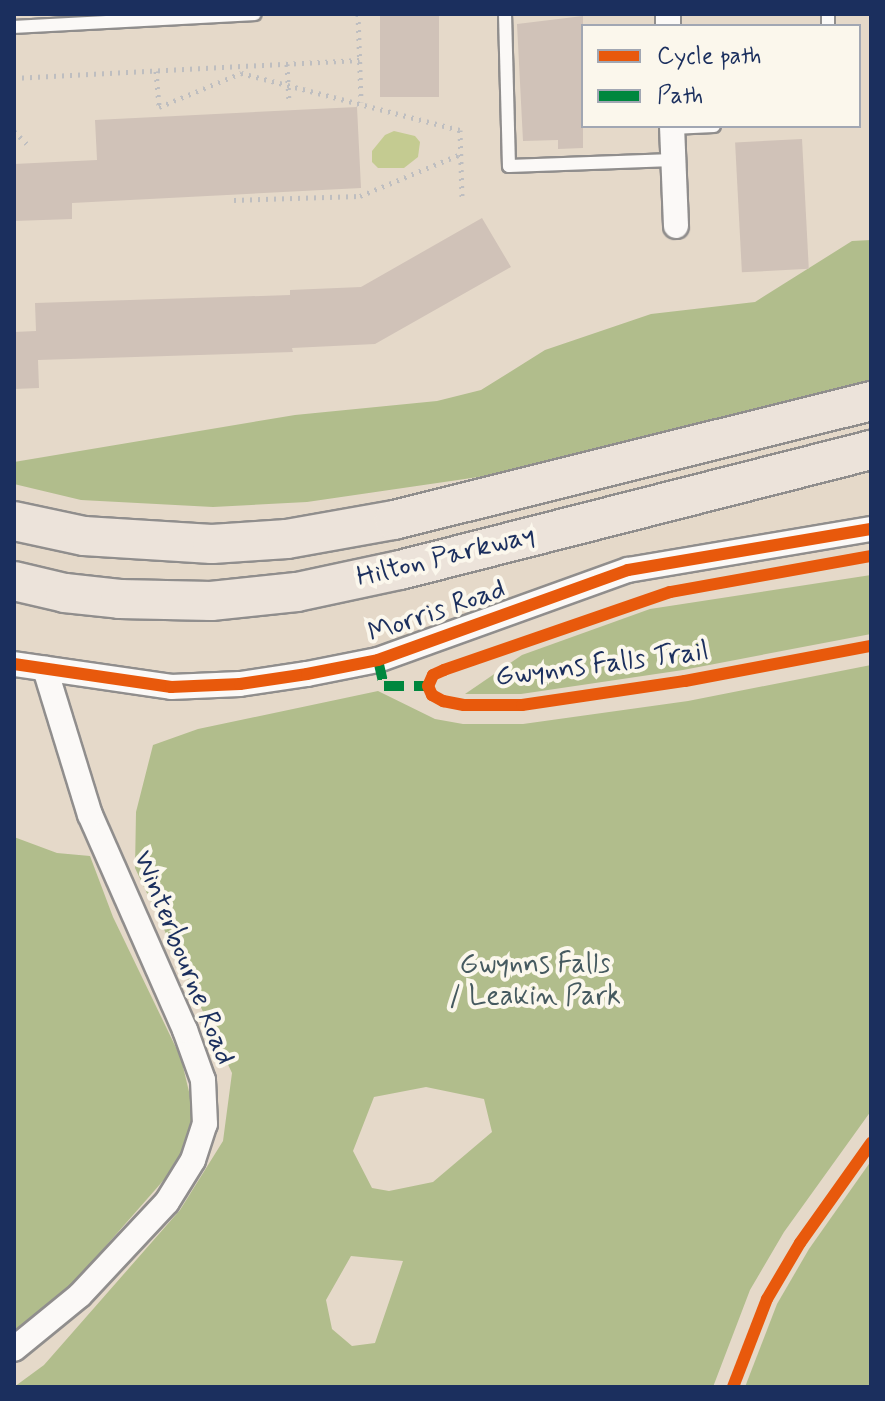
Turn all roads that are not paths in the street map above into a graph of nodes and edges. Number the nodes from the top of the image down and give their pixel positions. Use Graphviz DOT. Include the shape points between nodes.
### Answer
graph roads {
  1 [pos="255,14"];
  2 [pos="505,14"];
  3 [pos="14,27"];
  4 [pos="672,128"];
  5 [pos="673,160"];
  6 [pos="676,226"];
  7 [pos="871,401"];
  8 [pos="871,450"];
  9 [pos="14,521"];
  10 [pos="871,529"];
  11 [pos="14,581"];
  12 [pos="14,664"];
  13 [pos="45,669"];
  14 [pos="14,1349"];
  1 -- 3 [label="lane"];
  2 -- 5 [label="lane" via="509,166"];
  4 -- 5 [label="street"];
  5 -- 6 [label="street"];
  7 -- 9 [label="main road, Hilton Parkway" via="394,520 287,539 212,544 84,536"];
  8 -- 11 [label="main road, Hilton Parkway" via="297,592 211,601 120,599"];
  10 -- 13 [label="street, Morris Road" via="628,570 404,651 307,674 171,687"];
  12 -- 13 [label="street, Morris Road"];
  13 -- 14 [label="street, Winterbourne Road" via="90,815 203,1080 205,1124 193,1160 167,1202 80,1295"];
}
